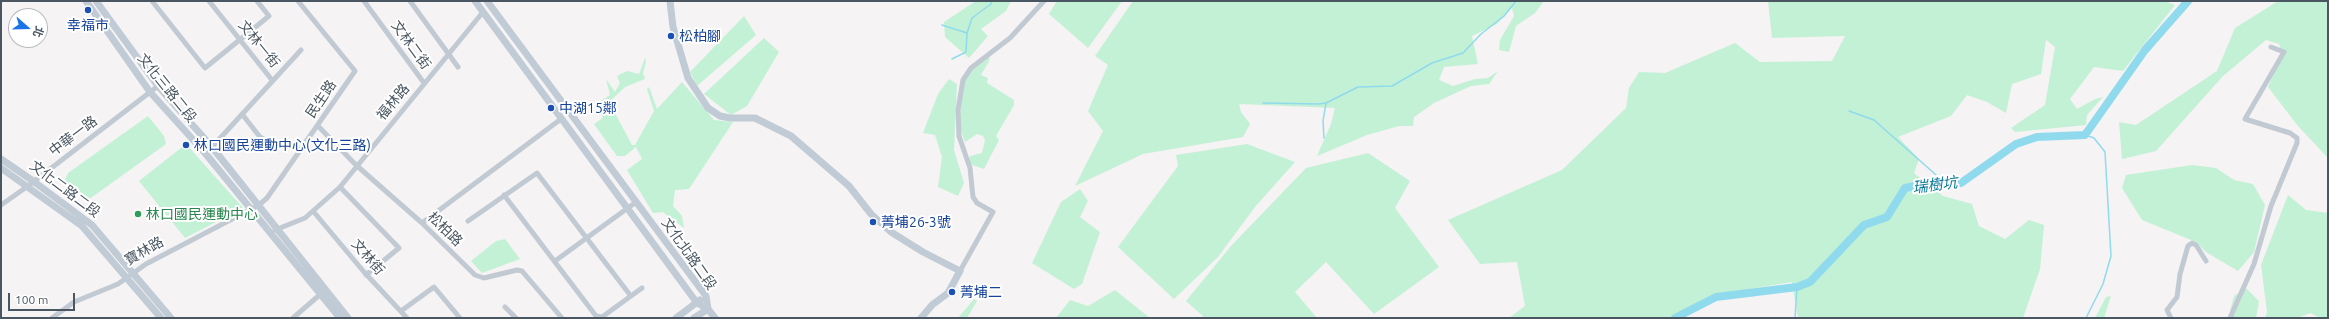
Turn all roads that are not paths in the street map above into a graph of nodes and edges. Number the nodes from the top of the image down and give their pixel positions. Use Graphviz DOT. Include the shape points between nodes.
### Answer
graph roads {
  1 [pos="86,1"];
  2 [pos="96,1"];
  3 [pos="152,1"];
  4 [pos="209,1"];
  5 [pos="257,1"];
  6 [pos="298,1"];
  7 [pos="410,1"];
  8 [pos="475,1"];
  9 [pos="670,1"];
  10 [pos="1044,1"];
  11 [pos="366,2"];
  12 [pos="489,2"];
  13 [pos="483,12"];
  14 [pos="240,40"];
  15 [pos="2271,47"];
  16 [pos="302,50"];
  17 [pos="448,54"];
  18 [pos="458,67"];
  19 [pos="272,80"];
  20 [pos="424,83"];
  21 [pos="158,86"];
  22 [pos="150,92"];
  23 [pos="242,114"];
  24 [pos="561,119"];
  25 [pos="318,126"];
  26 [pos="272,144"];
  27 [pos="212,147"];
  28 [pos="205,153"];
  29 [pos="1,160"];
  30 [pos="356,165"];
  31 [pos="1,168"];
  32 [pos="31,184"];
  33 [pos="340,187"];
  34 [pos="504,195"];
  35 [pos="636,202"];
  36 [pos="1,205"];
  37 [pos="260,205"];
  38 [pos="627,208"];
  39 [pos="251,209"];
  40 [pos="313,211"];
  41 [pos="468,221"];
  42 [pos="422,223"];
  43 [pos="278,229"];
  44 [pos="271,233"];
  45 [pos="587,238"];
  46 [pos="554,261"];
  47 [pos="2206,261"];
  48 [pos="960,271"];
  49 [pos="130,274"];
  50 [pos="366,275"];
  51 [pos="642,288"];
  52 [pos="323,292"];
  53 [pos="630,295"];
  54 [pos="706,296"];
  55 [pos="697,303"];
  56 [pos="505,307"];
  57 [pos="708,308"];
  58 [pos="401,311"];
  59 [pos="52,318"];
  60 [pos="161,318"];
  61 [pos="171,318"];
  62 [pos="293,318"];
  63 [pos="340,318"];
  64 [pos="348,318"];
  65 [pos="407,318"];
  66 [pos="460,318"];
  67 [pos="516,318"];
  68 [pos="562,318"];
  69 [pos="676,318"];
  70 [pos="694,318"];
  71 [pos="714,318"];
  72 [pos="921,318"];
  73 [pos="2171,318"];
  74 [pos="2230,318"];
  1 -- 22 [label="street, 文化三路二段"];
  2 -- 21 [label="street, 文化三路二段"];
  3 -- 14 [label="street" via="205,68"];
  4 -- 14 [label="street, 文林一街"];
  5 -- 14 [label="street" via="269,16"];
  6 -- 25 [label="street, 民生路" via="355,70"];
  7 -- 17 [label="street"];
  8 -- 13 [label="street, 文化北路二段"];
  9 -- 48 [label="street" via="674,28 688,78 708,108 725,117 754,118 791,136 849,186 871,214 891,232 922,252"];
  10 -- 48 [label="street" via="1010,38 971,68 963,80 958,110 959,136 970,168 973,197 977,203 992,212"];
  11 -- 20 [label="street, 文林二街"];
  12 -- 13 [label="street"];
  12 -- 35 [label="street, 文化北路二段"];
  13 -- 17 [label="street, 福林路"];
  13 -- 24 [label="street, 文化北路二段"];
  14 -- 19 [label="street, 文林一街"];
  15 -- 74 [label="street" via="2284,52 2245,119 2254,124 2290,133 2297,138 2297,143 2271,206 2254,264"];
  16 -- 19 [label="street"];
  17 -- 18 [label="street"];
  17 -- 20 [label="street, 福林路"];
  19 -- 23 [label="street, 文林一街"];
  20 -- 30 [label="street, 福林路"];
  21 -- 22 [label="street, 中華一路"];
  21 -- 27 [label="street, 文化三路二段"];
  22 -- 28 [label="street, 文化三路二段"];
  22 -- 32 [label="street, 中華一路"];
  23 -- 26 [label="street" via="260,136"];
  23 -- 27 [label="street, 文林一街"];
  24 -- 38 [label="street, 文化北路二段"];
  24 -- 42 [label="street"];
  25 -- 30 [label="street, 松柏路"];
  25 -- 37 [label="street, 民生路"];
  27 -- 28 [label="street, 文林一街"];
  27 -- 37 [label="street, 文化三路二段"];
  28 -- 39 [label="street, 文化三路二段"];
  29 -- 32 [label="street, 文化二路二段"];
  30 -- 33 [label="street, 福林路"];
  30 -- 42 [label="street, 松柏路"];
  31 -- 32 [label="street, 文化二路二段"];
  32 -- 36 [label="street, 中華一路"];
  32 -- 49 [label="street, 文化二路二段" via="92,225"];
  33 -- 40 [label="street, 福林路"];
  33 -- 50 [label="street" via="399,248"];
  34 -- 41 [label="street"];
  34 -- 45 [label="street" via="537,173"];
  34 -- 46 [label="street"];
  35 -- 38 [label="street"];
  35 -- 54 [label="street, 文化北路二段"];
  37 -- 39 [label="street, 民生路"];
  37 -- 43 [label="street, 文化三路二段"];
  38 -- 45 [label="street"];
  38 -- 55 [label="street, 文化北路二段"];
  39 -- 44 [label="street, 文化三路二段"];
  39 -- 49 [label="street, 寶林路"];
  40 -- 43 [label="street, 福林路" via="305,218"];
  40 -- 50 [label="street, 文林街"];
  42 -- 68 [label="street, 松柏路" via="475,275 484,278 522,271"];
  43 -- 44 [label="street, 福林路"];
  43 -- 52 [label="street, 文化三路二段"];
  44 -- 52 [label="street, 文化三路二段"];
  45 -- 46 [label="street"];
  45 -- 53 [label="street"];
  46 -- 53 [label="street" via="596,316 602,316"];
  47 -- 73 [label="street" via="2196,245 2192,243 2188,246 2177,297 2167,310"];
  48 -- 72 [label="street" via="948,293 932,305"];
  49 -- 59 [label="street, 寶林路" via="118,284 74,302"];
  49 -- 60 [label="street, 文化二路二段"];
  49 -- 61 [label="street, 文化二路二段"];
  50 -- 58 [label="street, 文林街"];
  51 -- 53 [label="street"];
  52 -- 62 [label="street"];
  52 -- 63 [label="street, 文化三路二段"];
  52 -- 64 [label="street, 文化三路二段"];
  54 -- 55 [label="street"];
  54 -- 57 [label="street, 文化北路二段"];
  55 -- 57 [label="street, 文化北路二段"];
  55 -- 69 [label="street"];
  56 -- 67 [label="street"];
  57 -- 70 [label="street"];
  57 -- 71 [label="street"];
  58 -- 65 [label="street, 文林街"];
  58 -- 66 [label="street" via="434,287"];
}
